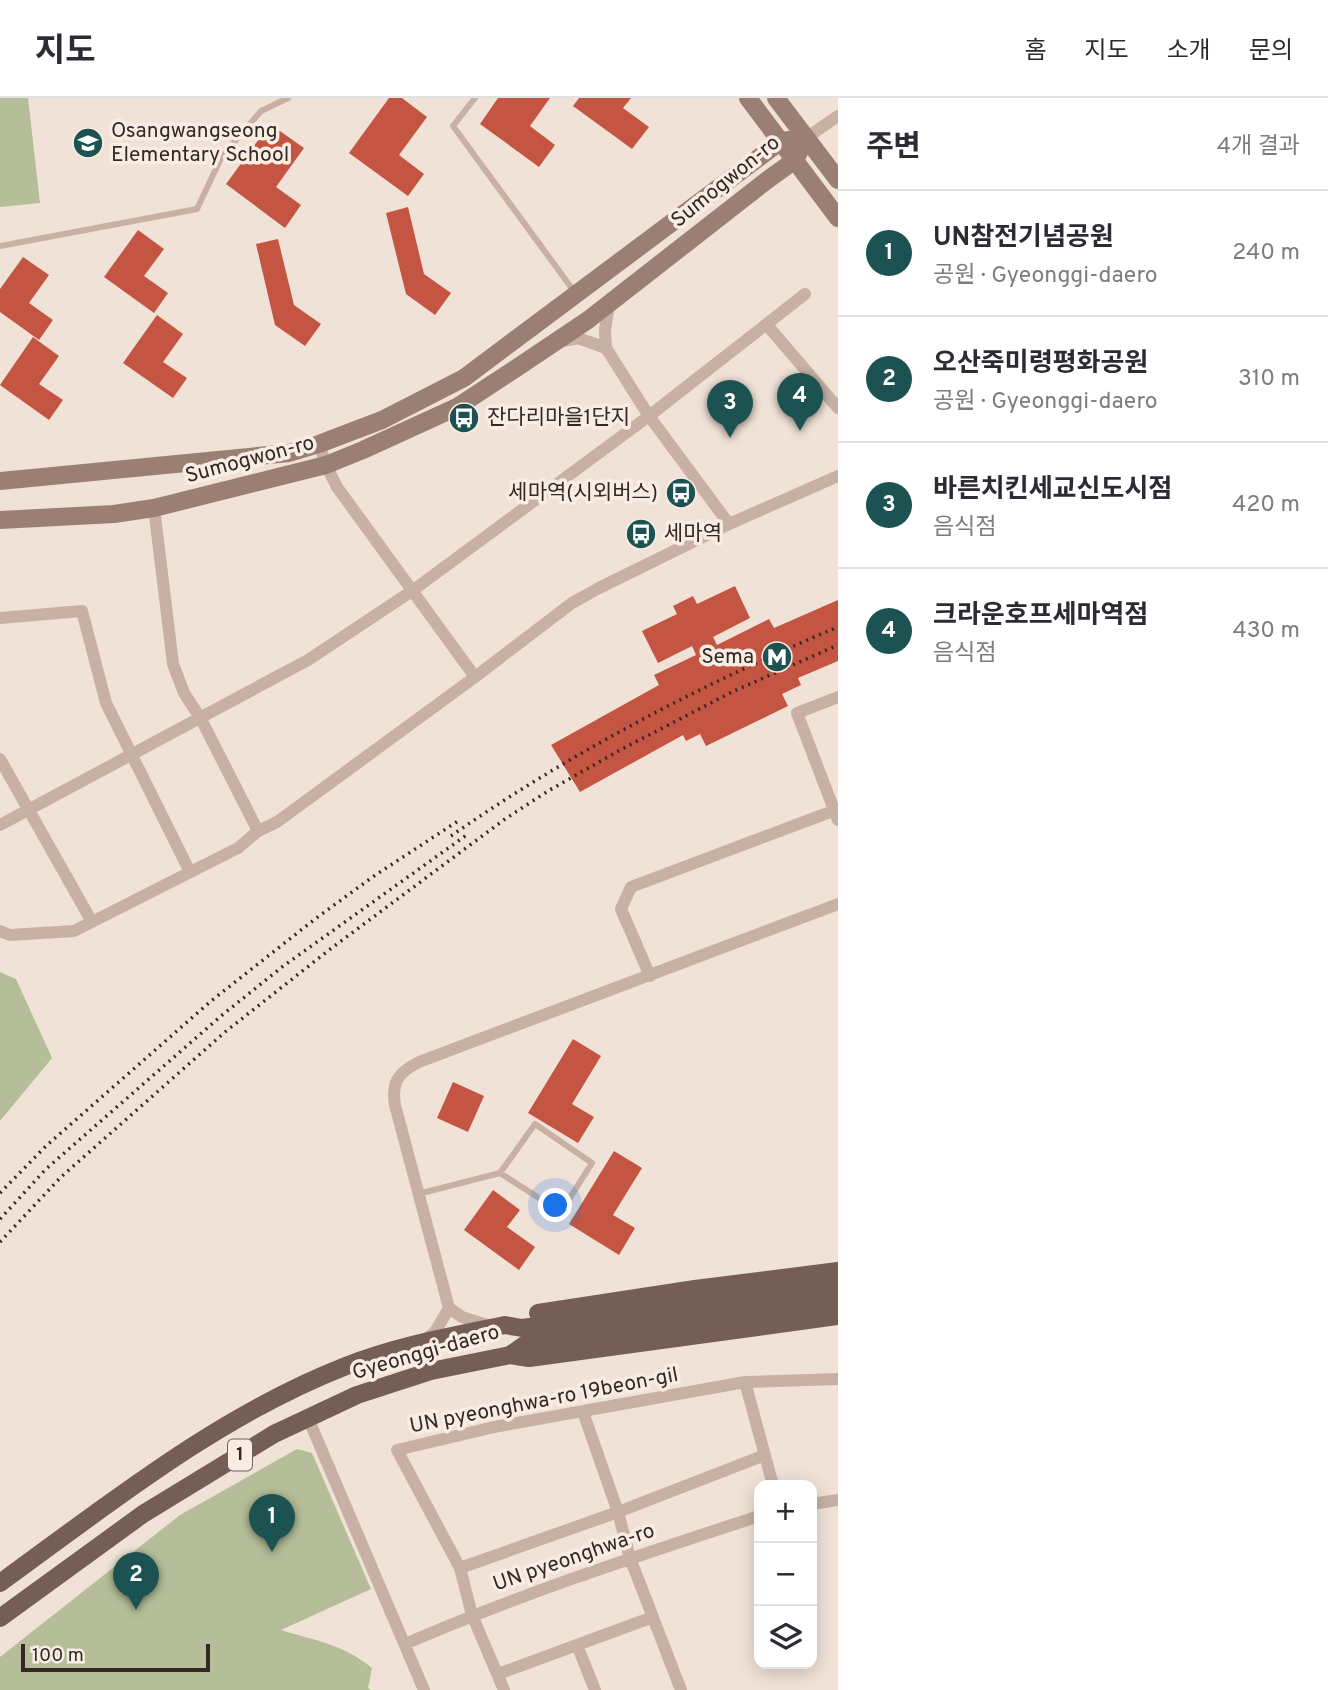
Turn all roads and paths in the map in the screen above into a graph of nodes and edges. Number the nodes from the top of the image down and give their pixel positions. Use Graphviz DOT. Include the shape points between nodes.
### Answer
graph roads {
  1 [pos="288,98"];
  2 [pos="475,98"];
  3 [pos="748,98"];
  4 [pos="776,98"];
  5 [pos="838,116"];
  6 [pos="806,138"];
  7 [pos="781,141"];
  8 [pos="795,160"];
  9 [pos="838,180"];
  10 [pos="838,218"];
  11 [pos="0,246"];
  12 [pos="805,294"];
  13 [pos="577,295"];
  14 [pos="609,304"];
  15 [pos="767,325"];
  16 [pos="555,342"];
  17 [pos="606,348"];
  18 [pos="838,408"];
  19 [pos="649,416"];
  20 [pos="319,444"];
  21 [pos="326,465"];
  22 [pos="838,476"];
  23 [pos="0,481"];
  24 [pos="154,508"];
  25 [pos="0,520"];
  26 [pos="729,524"];
  27 [pos="412,591"];
  28 [pos="0,618"];
  29 [pos="475,677"];
  30 [pos="838,697"];
  31 [pos="201,719"];
  32 [pos="131,753"];
  33 [pos="0,759"];
  34 [pos="28,811"];
  35 [pos="837,813"];
  36 [pos="0,825"];
  37 [pos="258,831"];
  38 [pos="190,872"];
  39 [pos="838,904"];
  40 [pos="92,922"];
  41 [pos="0,930"];
  42 [pos="650,976"];
  43 [pos="500,1173"];
  44 [pos="418,1194"];
  45 [pos="838,1271"];
  46 [pos="838,1285"];
  47 [pos="838,1298"];
  48 [pos="449,1308"];
  49 [pos="838,1316"];
  50 [pos="499,1326"];
  51 [pos="421,1344"];
  52 [pos="510,1355"];
  53 [pos="838,1379"];
  54 [pos="745,1382"];
  55 [pos="583,1412"];
  56 [pos="308,1418"];
  57 [pos="765,1455"];
  58 [pos="772,1480"];
  59 [pos="838,1500"];
  60 [pos="817,1503"];
  61 [pos="618,1511"];
  62 [pos="754,1518"];
  63 [pos="630,1558"];
  64 [pos="460,1568"];
  65 [pos="0,1583"];
  66 [pos="472,1615"];
  67 [pos="0,1618"];
  68 [pos="653,1618"];
  69 [pos="405,1644"];
  70 [pos="577,1645"];
  71 [pos="498,1674"];
  72 [pos="424,1690"];
  73 [pos="505,1690"];
  74 [pos="595,1690"];
  75 [pos="681,1690"];
  1 -- 11 [label="lane" via="261,111 222,156 197,209"];
  2 -- 13 [label="lane" via="453,126"];
  3 -- 7 [label="street"];
  4 -- 6 [label="street"];
  5 -- 6 [label="street"];
  6 -- 7 [label="street, Sumogwon-ro"];
  6 -- 8 [label="street, Sumogwon-ro"];
  6 -- 9 [label="street"];
  7 -- 8 [label="street"];
  7 -- 13 [label="street, Sumogwon-ro"];
  8 -- 10 [label="street"];
  8 -- 14 [label="street, Sumogwon-ro"];
  12 -- 15 [label="street"];
  13 -- 20 [label="street, Sumogwon-ro" via="464,378 382,420"];
  14 -- 16 [label="street, Sumogwon-ro"];
  14 -- 17 [label="street"];
  15 -- 18 [label="street"];
  15 -- 19 [label="street"];
  16 -- 17 [label="street" via="578,338"];
  16 -- 21 [label="street, Sumogwon-ro" via="457,407"];
  17 -- 19 [label="street"];
  19 -- 26 [label="street"];
  19 -- 27 [label="street"];
  20 -- 21 [label="street"];
  20 -- 23 [label="street, Sumogwon-ro" via="289,453"];
  21 -- 24 [label="street, Sumogwon-ro"];
  21 -- 27 [label="street"];
  22 -- 26 [label="street"];
  24 -- 25 [label="street, Sumogwon-ro"];
  24 -- 31 [label="street" via="173,664"];
  26 -- 29 [label="street" via="572,603"];
  27 -- 29 [label="street"];
  27 -- 31 [label="street" via="308,660"];
  28 -- 32 [label="street" via="82,611 106,703"];
  29 -- 37 [label="street" via="277,822"];
  30 -- 35 [label="street" via="797,713"];
  31 -- 32 [label="street"];
  31 -- 37 [label="street"];
  32 -- 34 [label="street"];
  32 -- 38 [label="street"];
  33 -- 34 [label="street"];
  34 -- 36 [label="street"];
  34 -- 40 [label="street"];
  35 -- 42 [label="street" via="631,887 621,909"];
  37 -- 38 [label="street" via="238,848"];
  38 -- 40 [label="street"];
  39 -- 42 [label="street"];
  40 -- 41 [label="street" via="74,931 10,935"];
  42 -- 44 [label="street" via="405,1069 396,1078 393,1095"];
  43 -- 43 [label="lane" via="535,1124 592,1163 561,1212"];
  43 -- 44 [label="lane"];
  44 -- 48 [label="street"];
  45 -- 50 [label="main road" via="521,1316"];
  46 -- 50 [label="main road, Gyeonggi-daero / 1" via="522,1328"];
  47 -- 52 [label="main road, Gyeonggi-daero / 1" via="526,1343"];
  48 -- 50 [label="street" via="462,1317"];
  48 -- 51 [label="street" via="435,1332"];
  49 -- 52 [label="main road" via="529,1358"];
  50 -- 51 [label="main road, Gyeonggi-daero / 1"];
  51 -- 65 [label="main road, Gyeonggi-daero / 1" via="346,1365 256,1406 138,1482"];
  52 -- 56 [label="main road, Gyeonggi-daero / 1" via="432,1371 357,1395"];
  53 -- 54 [label="street, UN pyeonghwa-ro 19beon-gil"];
  54 -- 55 [label="street, UN pyeonghwa-ro 19beon-gil"];
  54 -- 57 [label="street"];
  55 -- 61 [label="street"];
  55 -- 64 [label="street, UN pyeonghwa-ro 19beon-gil" via="397,1450"];
  56 -- 67 [label="main road, Gyeonggi-daero / 1" via="143,1514"];
  56 -- 69 [label="street"];
  57 -- 58 [label="street"];
  57 -- 61 [label="street"];
  59 -- 60 [label="street"];
  61 -- 63 [label="street"];
  61 -- 64 [label="street"];
  62 -- 63 [label="street, UN pyeonghwa-ro"];
  63 -- 66 [label="street, UN pyeonghwa-ro"];
  63 -- 68 [label="street"];
  64 -- 66 [label="street, UN pyeonghwa-ro 19beon-gil"];
  66 -- 69 [label="street, UN pyeonghwa-ro"];
  66 -- 71 [label="street, UN pyeonghwa-ro 19beon-gil"];
  68 -- 70 [label="street"];
  68 -- 75 [label="street"];
  69 -- 72 [label="street"];
  70 -- 71 [label="street"];
  70 -- 74 [label="street"];
  71 -- 73 [label="street, UN pyeonghwa-ro 19beon-gil"];
}
